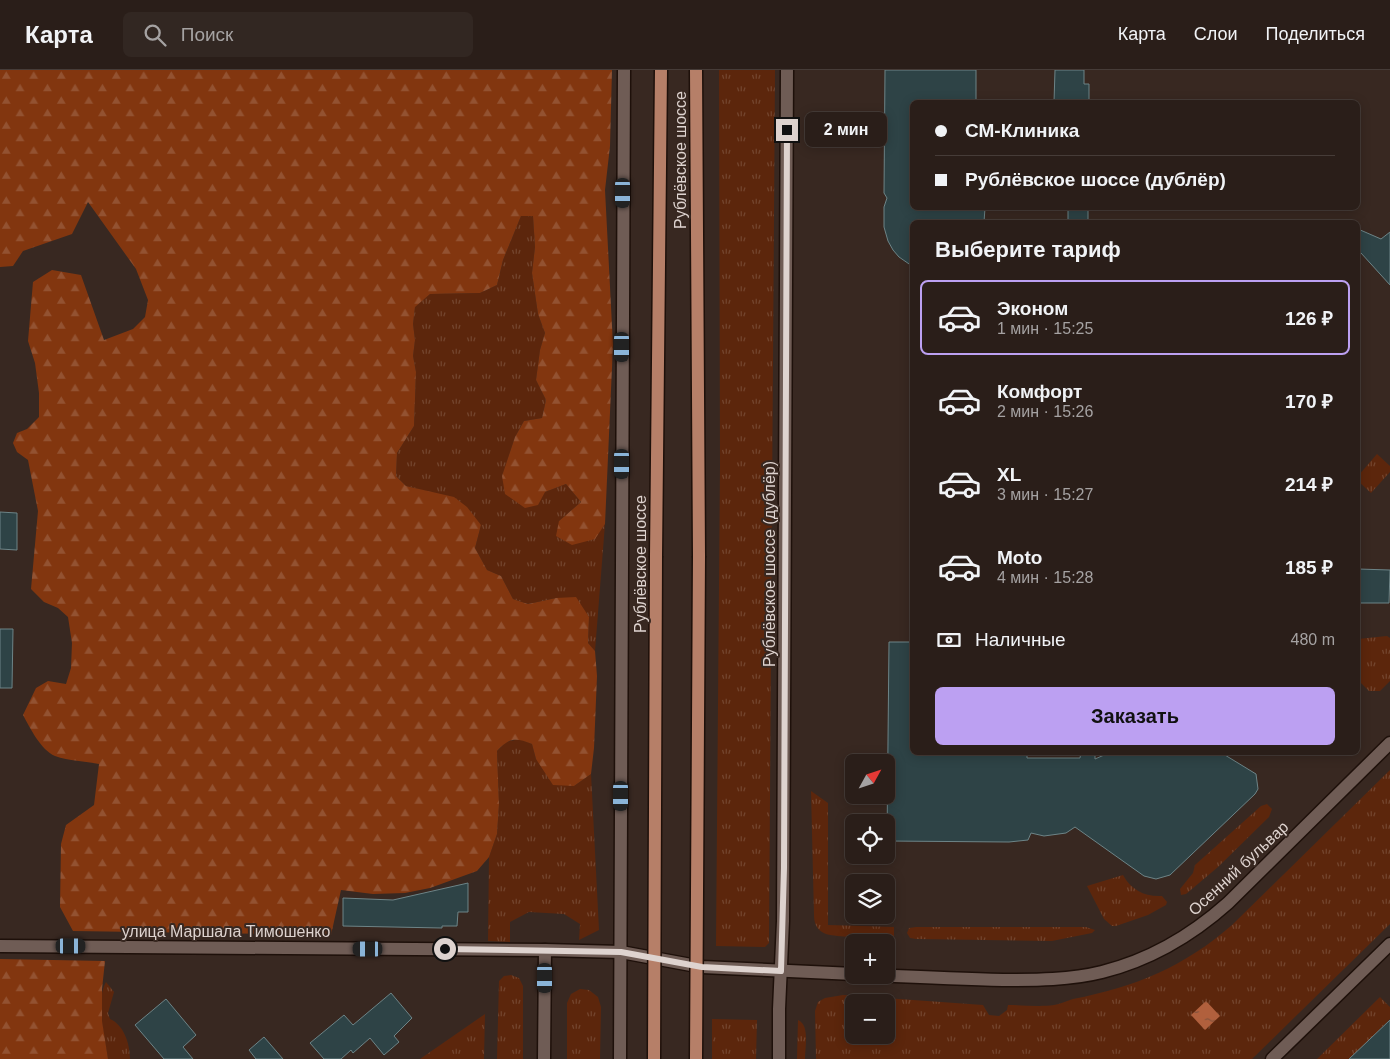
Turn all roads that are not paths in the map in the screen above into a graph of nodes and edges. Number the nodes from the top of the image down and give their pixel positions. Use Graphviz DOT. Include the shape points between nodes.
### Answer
graph roads {
  1 [pos="624,70"];
  2 [pos="661,70"];
  3 [pos="696,70"];
  4 [pos="787,70"];
  5 [pos="1390,744"];
  6 [pos="1390,944"];
  7 [pos="0,946"];
  8 [pos="545,950"];
  9 [pos="621,952"];
  10 [pos="781,971"];
  11 [pos="845,974"];
  12 [pos="895,976"];
  13 [pos="544,1059"];
  14 [pos="620,1059"];
  15 [pos="654,1059"];
  16 [pos="696,1059"];
  17 [pos="778,1059"];
  18 [pos="1272,1059"];
  1 -- 9 [label="main road"];
  2 -- 15 [label="main road, Рублёвское шоссе, bridge"];
  3 -- 16 [label="main road, Рублёвское шоссе, bridge" via="699,556"];
  4 -- 10 [label="main road, Рублёвское шоссе (дублёр)"];
  5 -- 12 [label="main road, Осенний бульвар" via="1205,923 1151,955 1102,972 1043,980"];
  6 -- 18 [label="main road"];
  7 -- 8 [label="main road, улица Маршала Тимошенко"];
  8 -- 9 [label="main road, улица Маршала Тимошенко"];
  8 -- 13 [label="main road"];
  9 -- 10 [label="main road, улица Маршала Тимошенко" via="702,967"];
  9 -- 14 [label="main road"];
  10 -- 11 [label="main road"];
  10 -- 17 [label="main road, Рублёвское шоссе (дублёр)"];
}
